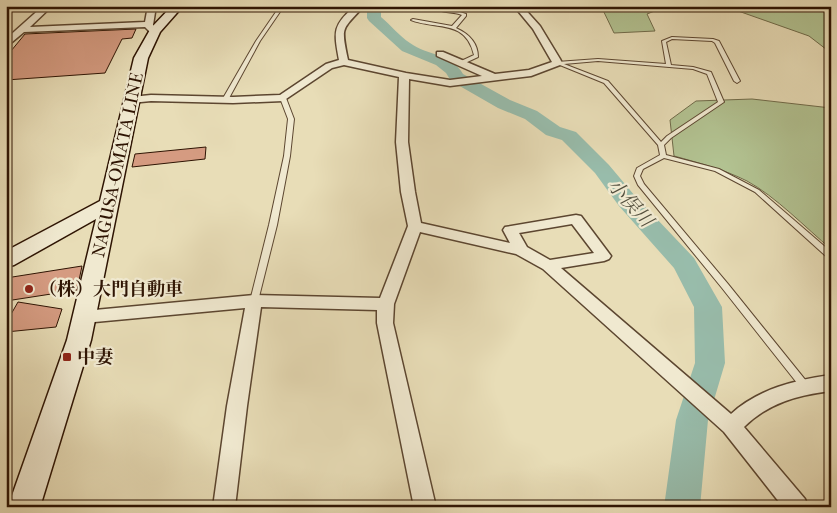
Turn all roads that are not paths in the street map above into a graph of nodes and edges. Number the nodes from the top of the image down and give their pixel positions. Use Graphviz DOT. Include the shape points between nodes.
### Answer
graph roads {
  1 [pos="48,6"];
  2 [pos="152,6"];
  3 [pos="178,6"];
  4 [pos="282,6"];
  5 [pos="360,6"];
  6 [pos="434,6"];
  7 [pos="518,6"];
  8 [pos="413,20"];
  9 [pos="152,27"];
  10 [pos="453,28"];
  11 [pos="20,30"];
  12 [pos="6,44"];
  13 [pos="440,54"];
  14 [pos="344,62"];
  15 [pos="460,63"];
  16 [pos="557,63"];
  17 [pos="669,66"];
  18 [pos="406,76"];
  19 [pos="495,78"];
  20 [pos="737,81"];
  21 [pos="283,98"];
  22 [pos="132,100"];
  23 [pos="225,100"];
  24 [pos="661,145"];
  25 [pos="663,156"];
  26 [pos="108,204"];
  27 [pos="415,226"];
  28 [pos="521,250"];
  29 [pos="831,256"];
  30 [pos="6,260"];
  31 [pos="548,265"];
  32 [pos="254,300"];
  33 [pos="386,304"];
  34 [pos="84,317"];
  35 [pos="831,383"];
  36 [pos="804,386"];
  37 [pos="728,423"];
  38 [pos="24,507"];
  39 [pos="224,507"];
  40 [pos="424,507"];
  41 [pos="797,507"];
  1 -- 11 [label="street"];
  2 -- 9 [label="street"];
  3 -- 9 [label="main road, NAGUSA-OMATA LINE"];
  4 -- 23 [label="lane"];
  5 -- 14 [label="street" via="339,27"];
  6 -- 10 [label="lane" via="465,15"];
  7 -- 16 [label="street" via="537,28"];
  8 -- 10 [label="lane"];
  9 -- 11 [label="street"];
  9 -- 22 [label="main road, NAGUSA-OMATA LINE"];
  10 -- 15 [label="lane" via="469,37 475,46 476,56"];
  11 -- 12 [label="street"];
  13 -- 15 [label="street"];
  14 -- 18 [label="street"];
  14 -- 21 [label="street" via="329,66"];
  15 -- 19 [label="street"];
  16 -- 17 [label="lane" via="598,60"];
  16 -- 19 [label="street" via="531,73"];
  16 -- 24 [label="lane" via="606,82"];
  17 -- 20 [label="lane" via="664,41 672,38 713,40"];
  17 -- 24 [label="lane" via="693,68 709,74 721,102"];
  18 -- 19 [label="street" via="439,82"];
  18 -- 27 [label="street" via="402,142"];
  21 -- 23 [label="street"];
  21 -- 32 [label="lane" via="291,119 287,156"];
  22 -- 23 [label="street"];
  22 -- 26 [label="main road, NAGUSA-OMATA LINE"];
  24 -- 25 [label="lane"];
  25 -- 29 [label="lane" via="717,170 756,191"];
  25 -- 36 [label="lane" via="640,168 637,176 641,186"];
  26 -- 30 [label="main road"];
  26 -- 34 [label="main road, NAGUSA-OMATA LINE"];
  27 -- 28 [label="street"];
  27 -- 33 [label="street"];
  28 -- 31 [label="street"];
  28 -- 31 [label="street" via="510,230 576,219 604,256"];
  31 -- 37 [label="street"];
  32 -- 33 [label="street"];
  32 -- 34 [label="street"];
  32 -- 39 [label="street"];
  33 -- 40 [label="street" via="385,323"];
  34 -- 38 [label="main road, NAGUSA-OMATA LINE" via="72,366"];
  35 -- 36 [label="street"];
  36 -- 37 [label="street" via="785,391"];
  37 -- 41 [label="street"];
}
